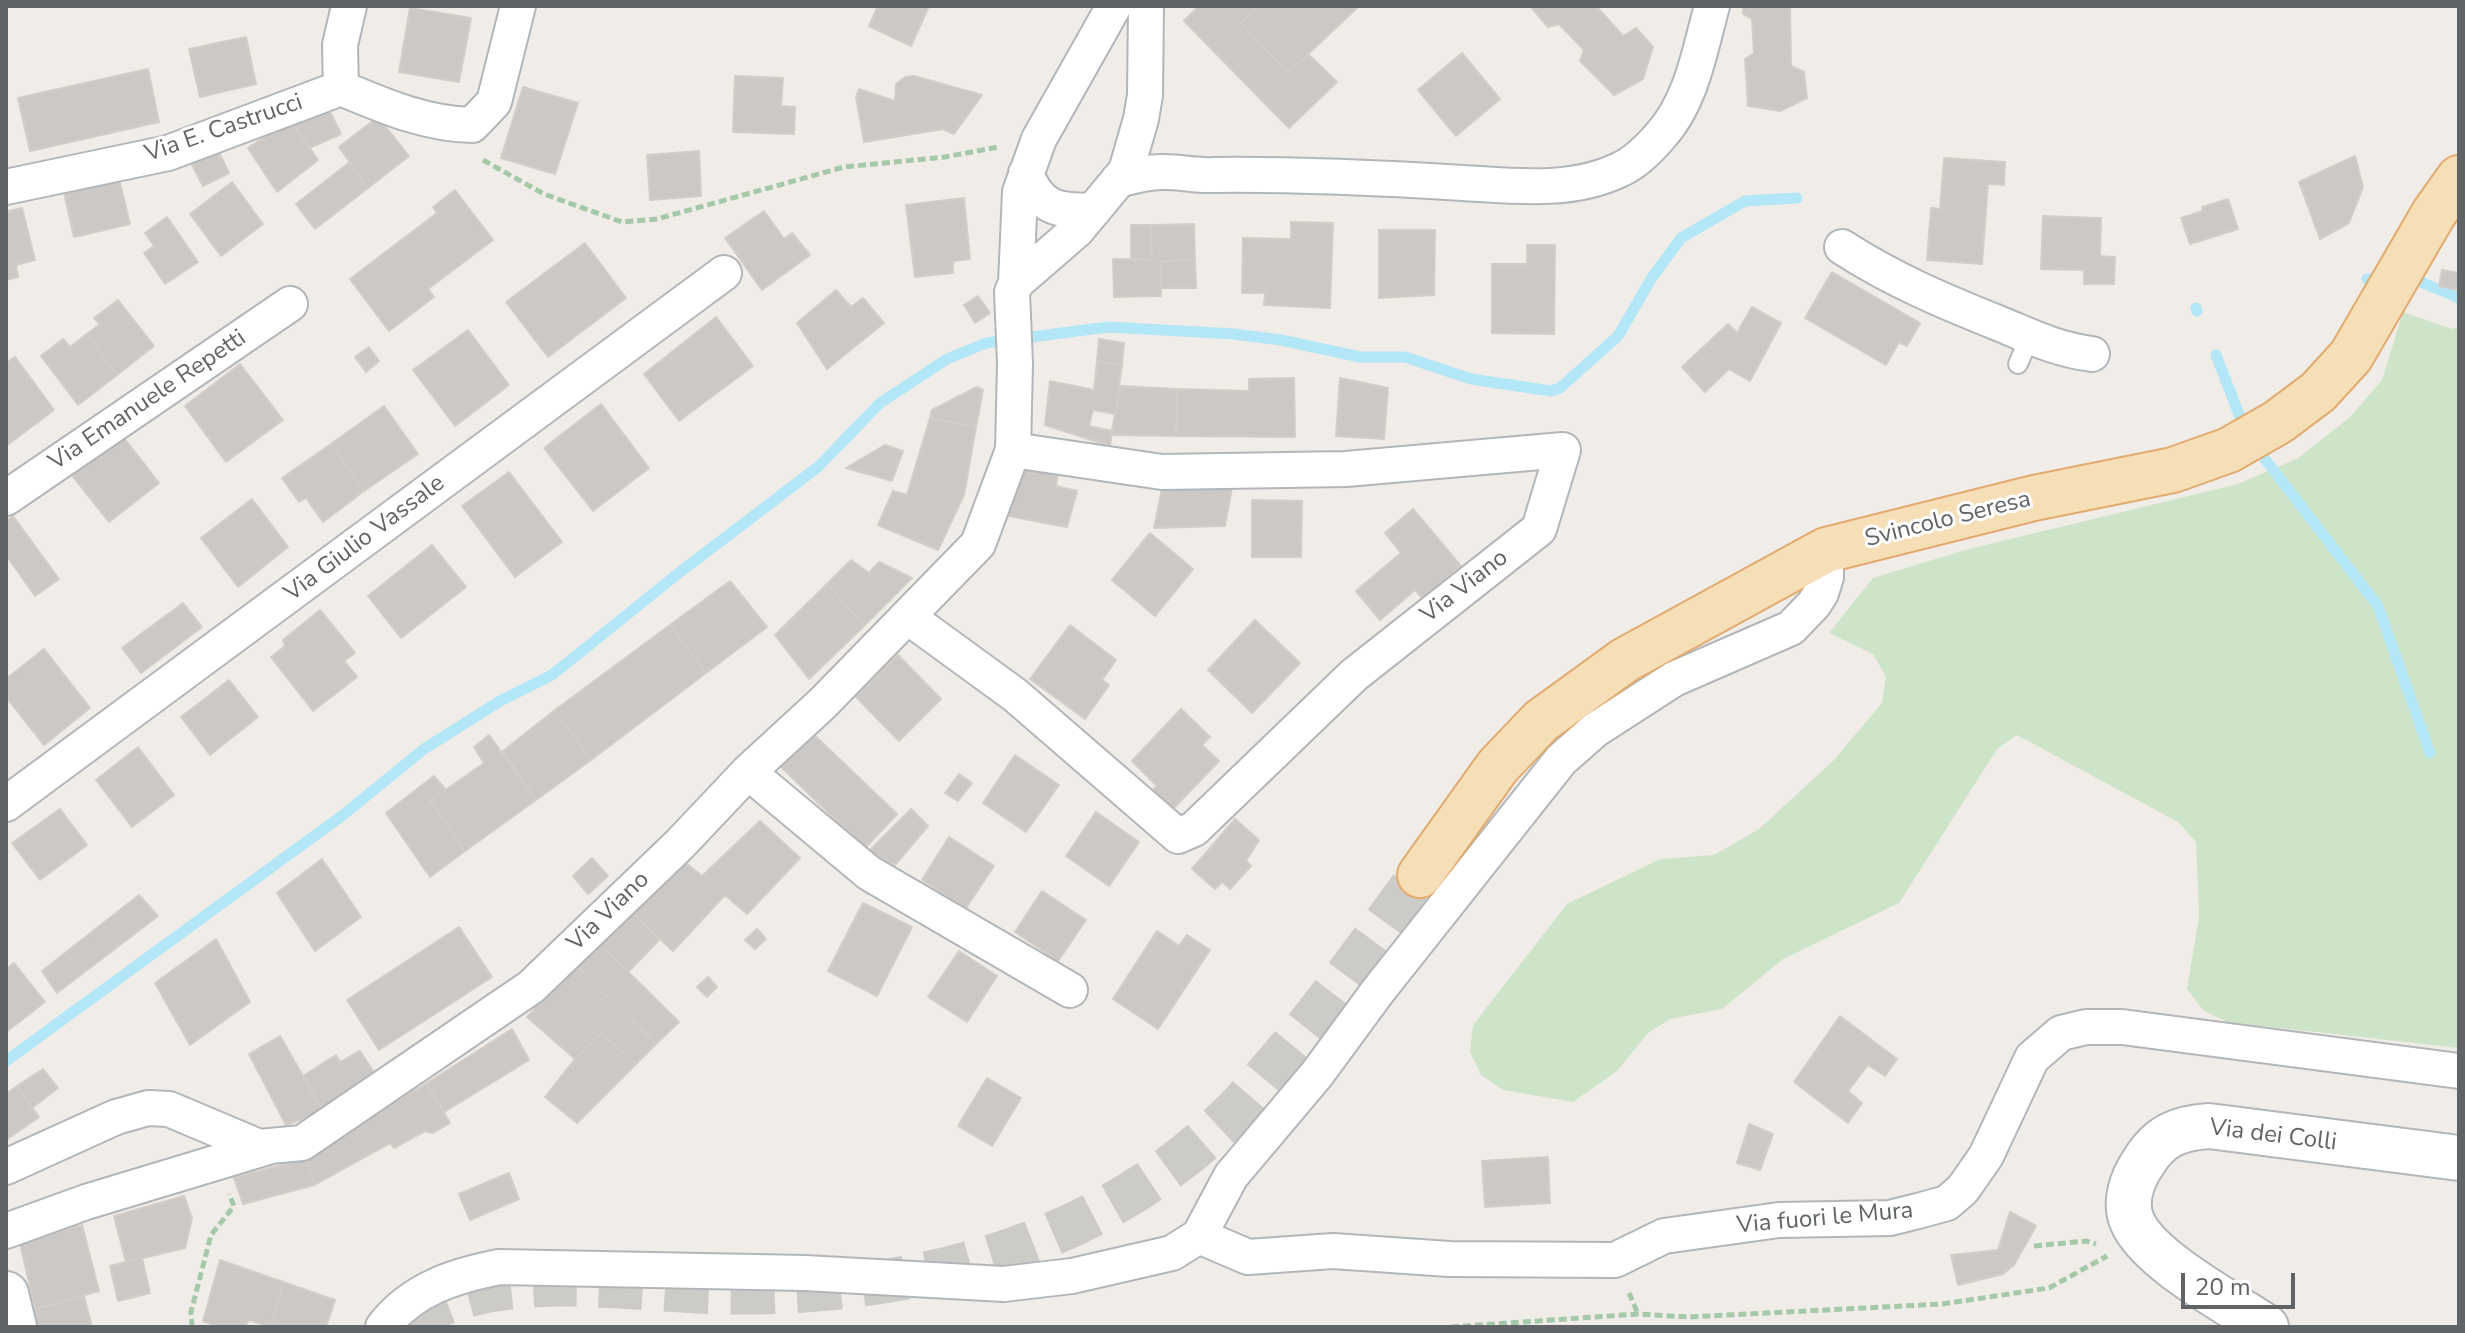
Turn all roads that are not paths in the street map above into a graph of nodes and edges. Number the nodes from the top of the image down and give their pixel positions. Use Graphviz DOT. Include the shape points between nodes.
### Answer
graph roads {
  1 [pos="349,6"];
  2 [pos="518,6"];
  3 [pos="1114,6"];
  4 [pos="1146,6"];
  5 [pos="1712,6"];
  6 [pos="1086,59"];
  7 [pos="1145,74"];
  8 [pos="341,88"];
  9 [pos="1141,119"];
  10 [pos="1026,173"];
  11 [pos="1201,176"];
  12 [pos="2459,178"];
  13 [pos="1118,180"];
  14 [pos="6,187"];
  15 [pos="1094,210"];
  16 [pos="1842,247"];
  17 [pos="724,273"];
  18 [pos="1015,297"];
  19 [pos="290,304"];
  20 [pos="2092,354"];
  21 [pos="1013,450"];
  22 [pos="6,498"];
  23 [pos="1826,550"];
  24 [pos="908,617"];
  25 [pos="748,772"];
  26 [pos="6,804"];
  27 [pos="1420,875"];
  28 [pos="1070,990"];
  29 [pos="2459,1071"];
  30 [pos="268,1147"];
  31 [pos="2459,1158"];
  32 [pos="6,1167"];
  33 [pos="6,1231"];
  34 [pos="1199,1236"];
  35 [pos="6,1294"];
  36 [pos="14,1327"];
  37 [pos="383,1327"];
  38 [pos="2266,1327"];
  1 -- 8 [label="street" via="340,45"];
  2 -- 8 [label="street" via="494,102 472,125 445,125"];
  3 -- 6 [label="street, Via Viano"];
  4 -- 7 [label="street"];
  5 -- 11 [label="street" via="1676,114 1662,134 1619,170 1541,187 1305,174"];
  6 -- 7 [label="street" via="1117,47"];
  6 -- 10 [label="street, Via Viano" via="1039,139"];
  7 -- 9 [label="street"];
  8 -- 14 [label="street, Via E. Castrucci" via="168,153"];
  9 -- 11 [label="street"];
  9 -- 13 [label="street" via="1126,171"];
  10 -- 15 [label="street" via="1043,202 1061,210"];
  10 -- 18 [label="street, Via Viano" via="1020,192"];
  11 -- 13 [label="street" via="1156,172"];
  12 -- 23 [label="main road, Svincolo Seresa" via="2351,356 2318,392 2266,429 2229,450 2173,470"];
  13 -- 15 [label="street"];
  15 -- 18 [label="street"];
  16 -- 20 [label="street" via="2021,349"];
  17 -- 26 [label="street, Via Giulio Vassale"];
  18 -- 21 [label="street, Via Viano"];
  19 -- 22 [label="street, Via Emanuele Repetti"];
  21 -- 24 [label="street, Via Viano" via="978,544"];
  21 -- 24 [label="street, Via Viano" via="1162,472 1346,469 1563,450 1539,529 1354,675 1194,829 1178,836 1015,695"];
  23 -- 27 [label="main road, Svincolo Seresa" via="1625,660 1541,721 1498,766"];
  23 -- 34 [label="street" via="1821,593 1791,628 1674,679 1595,730 1561,760 1231,1176"];
  24 -- 25 [label="street, Via Viano"];
  25 -- 28 [label="street" via="869,873"];
  25 -- 30 [label="street, Via Viano" via="531,987 302,1143"];
  29 -- 34 [label="street, Via fuori le Mura" via="2122,1027 2086,1027 2061,1033 2032,1058 1986,1156 1963,1189 1947,1203 1890,1218 1779,1220 1664,1236 1615,1260 1449,1259 1333,1251 1248,1257"];
  30 -- 32 [label="street, Via Viano" via="169,1109 148,1108"];
  30 -- 33 [label="street, Via Viano"];
  31 -- 38 [label="street, Via dei Colli" via="2209,1126 2179,1129 2158,1143 2136,1174 2131,1220 2122,1242 2171,1265"];
  34 -- 37 [label="street" via="1160,1256 1072,1276 1004,1284 805,1273 499,1267 428,1288"];
  35 -- 36 [label="street"];
}
